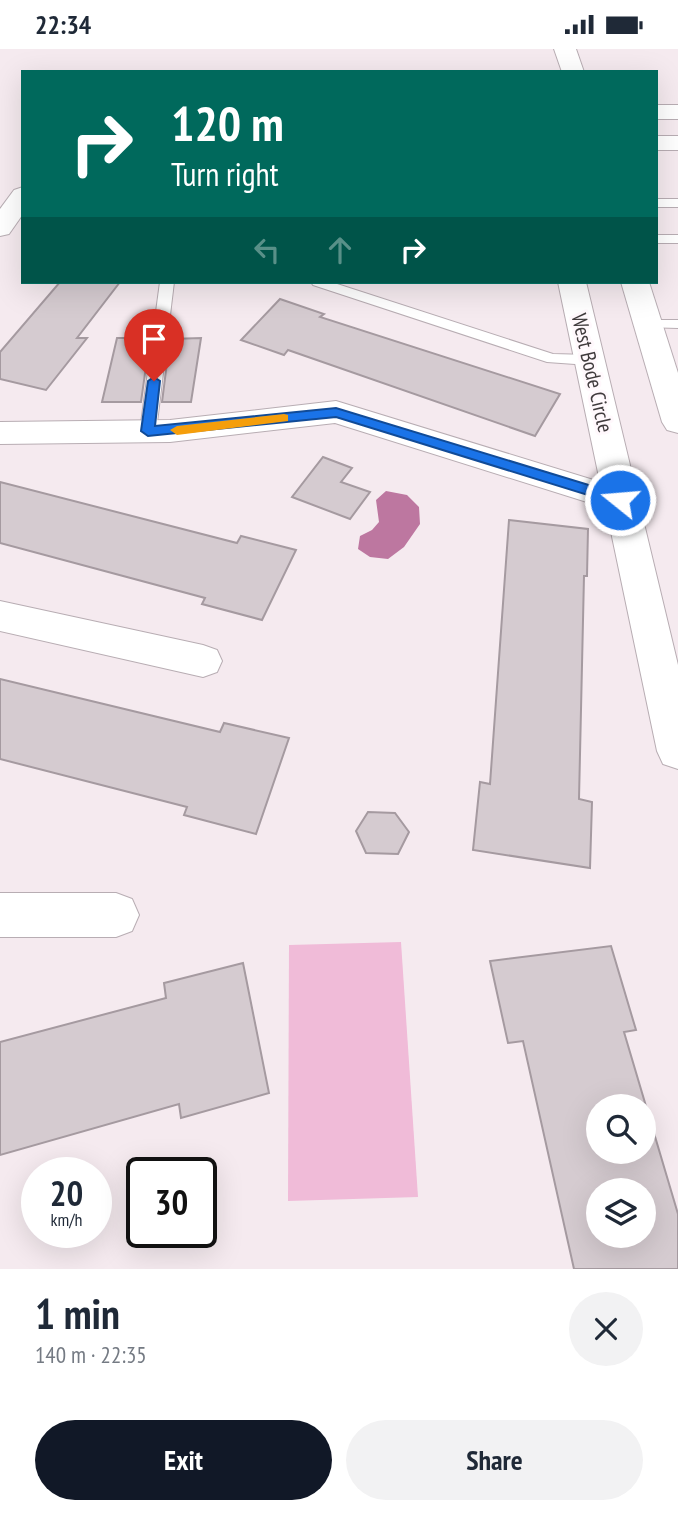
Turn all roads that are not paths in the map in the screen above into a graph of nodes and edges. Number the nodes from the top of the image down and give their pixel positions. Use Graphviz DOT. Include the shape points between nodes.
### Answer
graph roads {
  1 [pos="565,49"];
  2 [pos="572,70"];
  3 [pos="658,112"];
  4 [pos="678,112"];
  5 [pos="658,143"];
  6 [pos="678,143"];
  7 [pos="21,198"];
  8 [pos="658,203"];
  9 [pos="678,203"];
  10 [pos="0,228"];
  11 [pos="658,239"];
  12 [pos="678,239"];
  13 [pos="167,284"];
  14 [pos="324,284"];
  15 [pos="572,284"];
  16 [pos="636,284"];
  17 [pos="648,324"];
  18 [pos="678,324"];
  19 [pos="589,361"];
  20 [pos="677,415"];
  21 [pos="148,431"];
  22 [pos="0,433"];
  23 [pos="620,500"];
  24 [pos="0,616"];
  25 [pos="203,661"];
  26 [pos="678,751"];
  27 [pos="0,915"];
  28 [pos="116,915"];
  1 -- 2 [label="street"];
  3 -- 4 [label="street"];
  5 -- 6 [label="street"];
  7 -- 10 [label="street"];
  8 -- 9 [label="lane"];
  11 -- 12 [label="lane"];
  13 -- 21 [label="lane"];
  14 -- 19 [label="lane" via="552,359"];
  15 -- 19 [label="street, West Bode Circle"];
  16 -- 17 [label="street"];
  17 -- 18 [label="lane"];
  17 -- 20 [label="street"];
  19 -- 23 [label="street, West Bode Circle"];
  21 -- 22 [label="street"];
  21 -- 23 [label="street" via="336,412"];
  23 -- 26 [label="street, West Bode Circle"];
  24 -- 25 [label="street"];
  27 -- 28 [label="street"];
}
